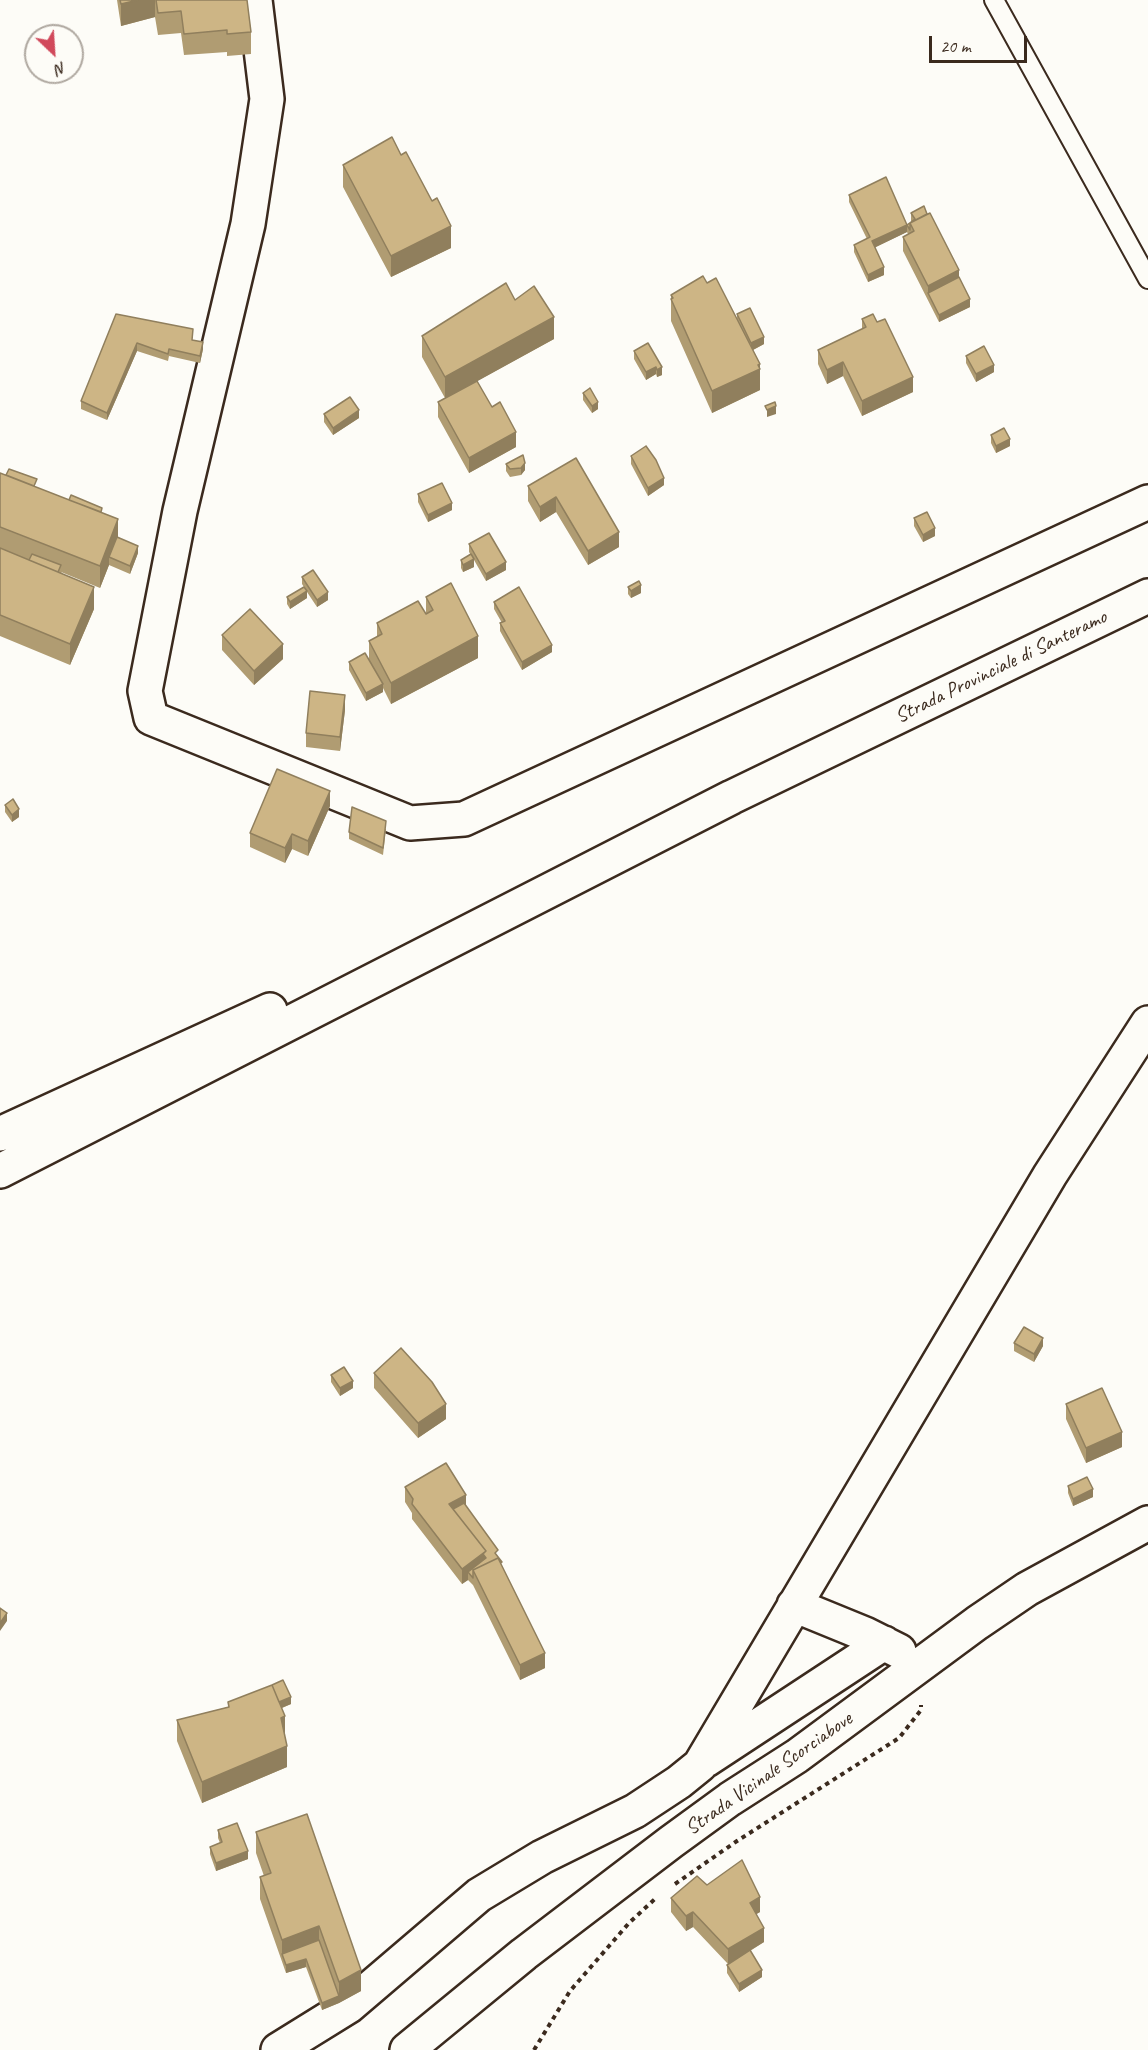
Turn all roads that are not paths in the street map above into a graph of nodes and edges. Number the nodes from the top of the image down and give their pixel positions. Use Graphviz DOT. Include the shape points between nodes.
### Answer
graph roads {
  1 [pos="255,0"];
  2 [pos="994,0"];
  3 [pos="1148,279"];
  4 [pos="1148,502"];
  5 [pos="1148,596"];
  6 [pos="732,797"];
  7 [pos="1148,1023"];
  8 [pos="0,1134"];
  9 [pos="0,1171"];
  10 [pos="1148,1523"];
  11 [pos="795,1605"];
  12 [pos="884,1643"];
  13 [pos="914,1671"];
  14 [pos="700,1765"];
  15 [pos="278,2050"];
  16 [pos="407,2050"];
  1 -- 4 [label="street" via="267,99 248,224 180,511 145,691 151,718 410,823 464,819"];
  2 -- 3 [label="lane"];
  5 -- 6 [label="street, Strada Provinciale di Santeramo"];
  6 -- 8 [label="street"];
  6 -- 9 [label="street"];
  7 -- 11 [label="street" via="1050,1175"];
  10 -- 13 [label="street, Strada Vicinale Scorciabove" via="1027,1589"];
  11 -- 12 [label="street"];
  11 -- 14 [label="street"];
  12 -- 13 [label="street" via="898,1649"];
  12 -- 14 [label="street"];
  13 -- 16 [label="street, Strada Vicinale Scorciabove" via="671,1842"];
  14 -- 15 [label="street" via="635,1811 542,1857 479,1895 349,2006"];
}
